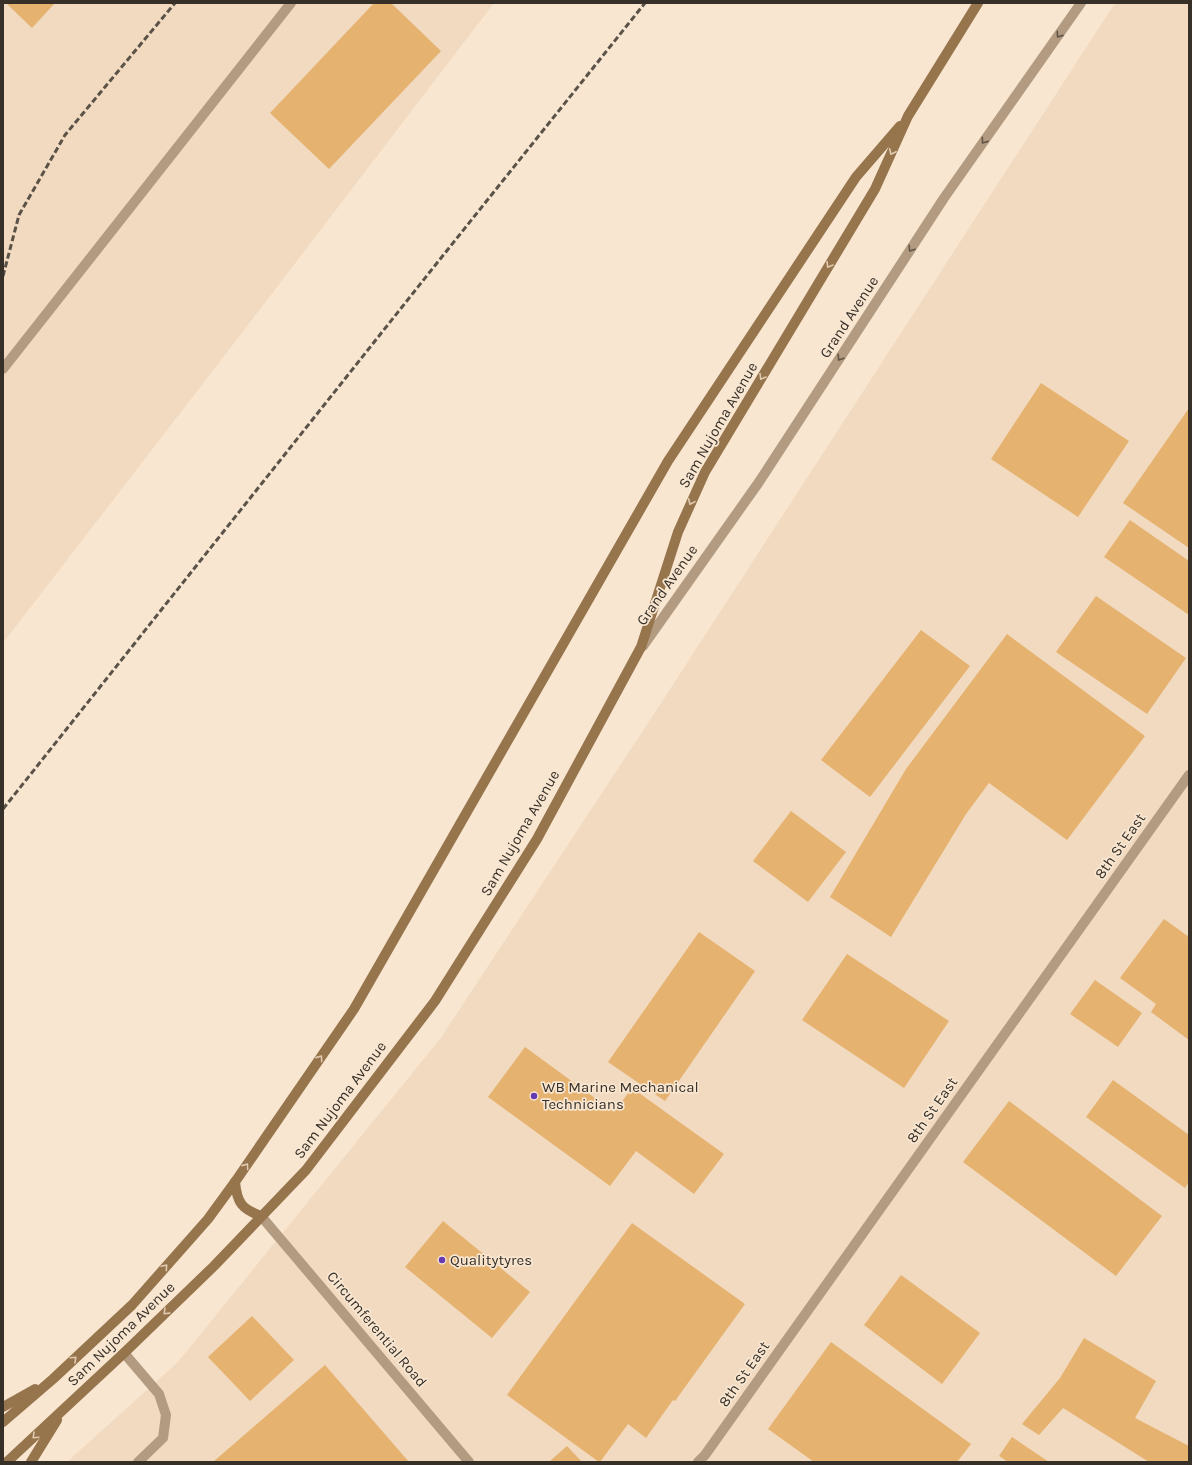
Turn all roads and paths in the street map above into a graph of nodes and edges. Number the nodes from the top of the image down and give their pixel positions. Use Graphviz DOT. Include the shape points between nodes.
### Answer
graph roads {
  1 [pos="291,3"];
  2 [pos="978,3"];
  3 [pos="1081,3"];
  4 [pos="908,116"];
  5 [pos="3,369"];
  6 [pos="641,648"];
  7 [pos="1189,775"];
  8 [pos="235,1182"];
  9 [pos="261,1216"];
  10 [pos="124,1354"];
  11 [pos="54,1379"];
  12 [pos="3,1407"];
  13 [pos="63,1409"];
  14 [pos="3,1422"];
  15 [pos="7,1462"];
  16 [pos="31,1462"];
  17 [pos="138,1462"];
  18 [pos="469,1462"];
  19 [pos="698,1462"];
  1 -- 5 [label="street"];
  2 -- 4 [label="main road, Sam Nujoma Avenue"];
  3 -- 6 [label="street, Grand Avenue, one-way" via="944,198 759,482"];
  4 -- 6 [label="main road, Sam Nujoma Avenue, one-way" via="875,189 705,472 678,532"];
  8 -- 4 [label="main road, Sam Nujoma Avenue, one-way" via="354,1009 668,461 856,177"];
  6 -- 9 [label="main road, Sam Nujoma Avenue" via="537,839 435,1001 306,1170"];
  7 -- 19 [label="street, 8th St East"];
  8 -- 9 [label="main road" via="240,1202 247,1211"];
  11 -- 8 [label="main road, Sam Nujoma Avenue, one-way" via="132,1305 208,1219"];
  9 -- 10 [label="main road, Sam Nujoma Avenue, one-way"];
  9 -- 18 [label="street, Circumferential Road"];
  10 -- 13 [label="main road, Sam Nujoma Avenue"];
  10 -- 17 [label="street" via="159,1394 166,1415 163,1438"];
  11 -- 12 [label="main road"];
  11 -- 14 [label="main road, Sam Nujoma Avenue"];
  13 -- 15 [label="main road, Sam Nujoma Avenue, one-way"];
  13 -- 16 [label="main road"];
}
